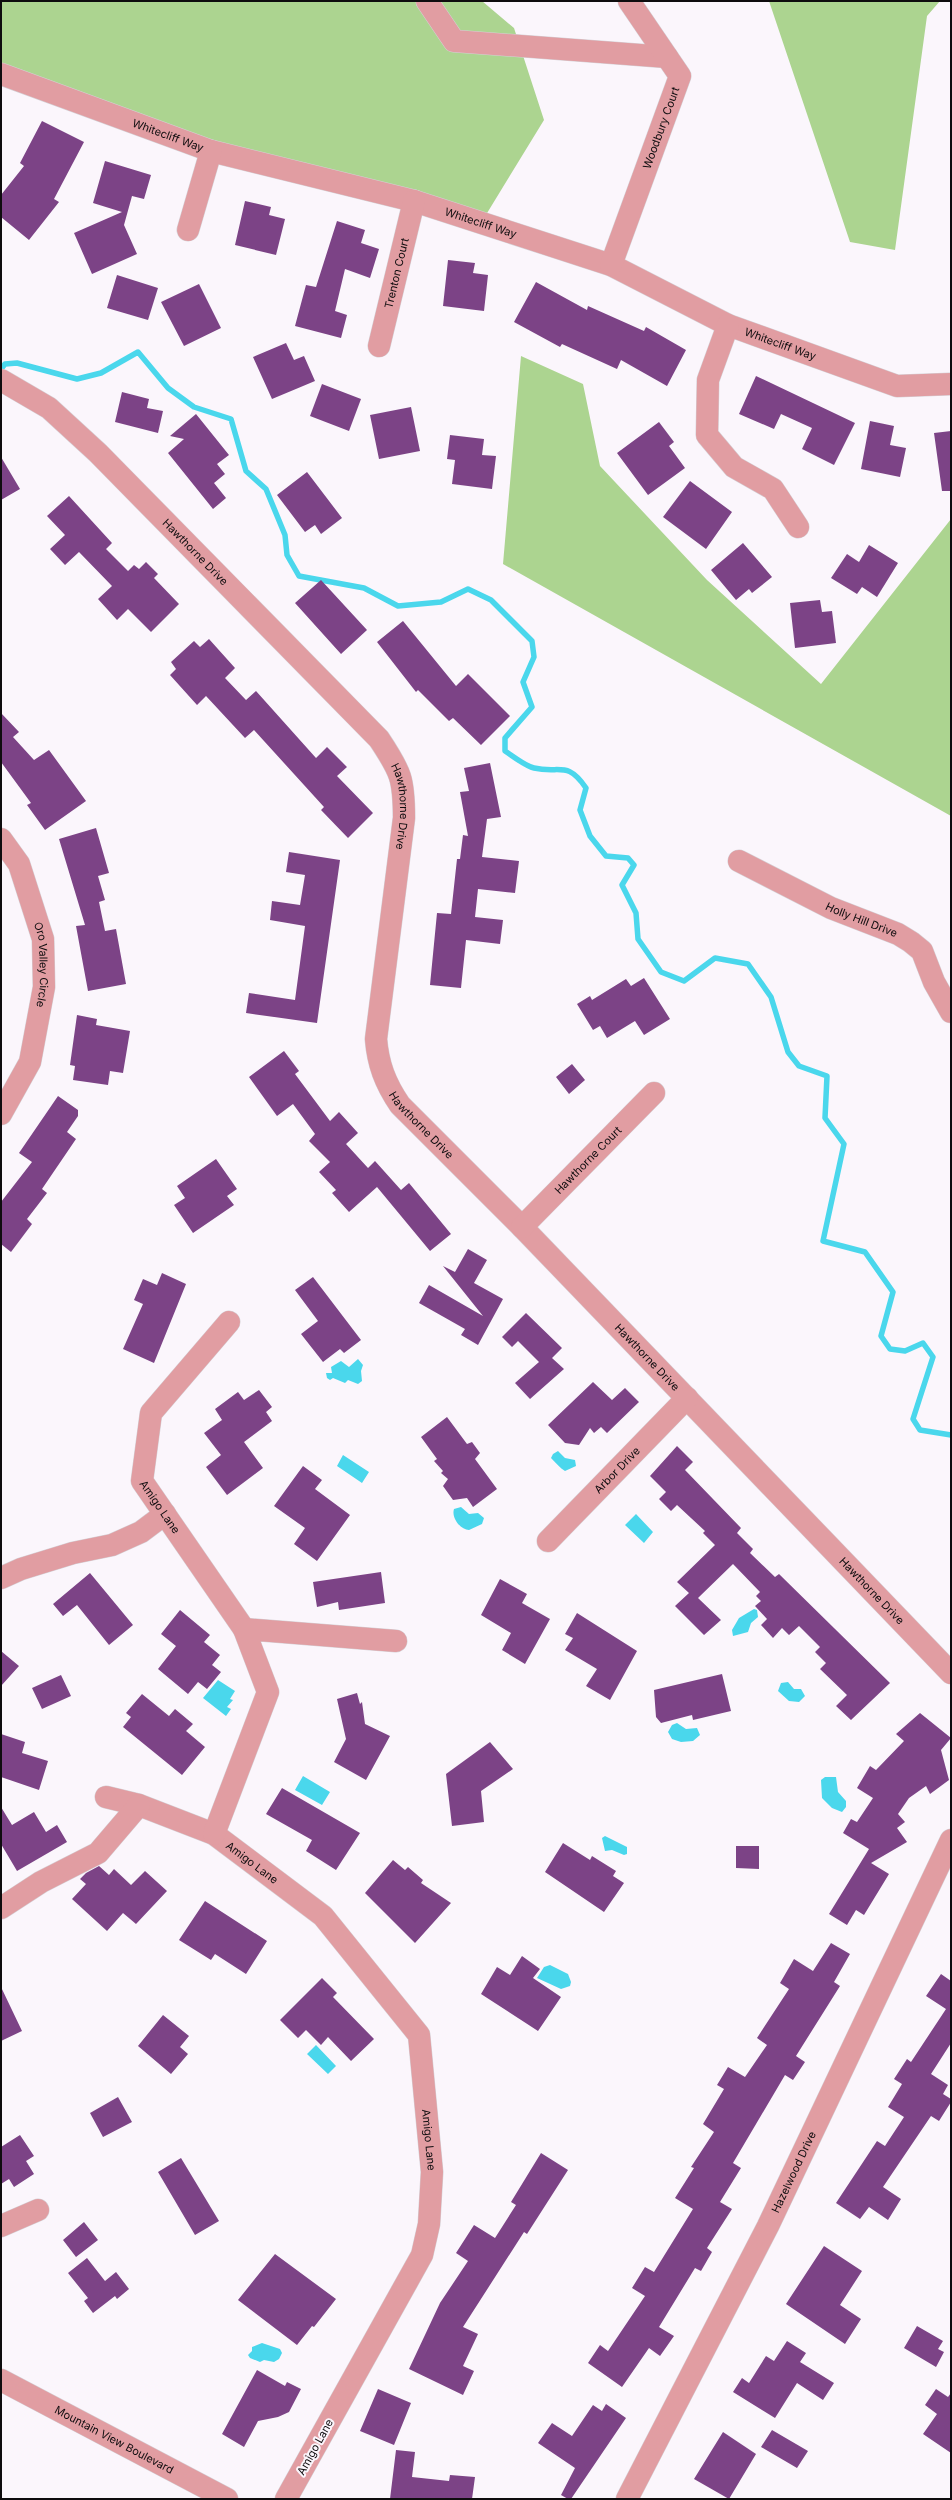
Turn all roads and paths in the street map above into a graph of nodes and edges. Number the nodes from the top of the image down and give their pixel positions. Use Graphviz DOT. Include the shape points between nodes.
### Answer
graph roads {
  1 [pos="427,1"];
  2 [pos="629,1"];
  3 [pos="667,57"];
  4 [pos="1,75"];
  5 [pos="211,151"];
  6 [pos="414,201"];
  7 [pos="188,230"];
  8 [pos="611,265"];
  9 [pos="728,325"];
  10 [pos="379,346"];
  11 [pos="5,382"];
  12 [pos="951,384"];
  13 [pos="798,527"];
  14 [pos="1,839"];
  15 [pos="740,862"];
  16 [pos="951,1012"];
  17 [pos="654,1093"];
  18 [pos="1,1114"];
  19 [pos="522,1227"];
  20 [pos="229,1322"];
  21 [pos="687,1398"];
  22 [pos="165,1514"];
  23 [pos="548,1541"];
  24 [pos="1,1578"];
  25 [pos="244,1629"];
  26 [pos="396,1641"];
  27 [pos="951,1673"];
  28 [pos="106,1797"];
  29 [pos="140,1805"];
  30 [pos="214,1834"];
  31 [pos="951,1840"];
  32 [pos="1,1908"];
  33 [pos="38,2210"];
  34 [pos="1,2226"];
  35 [pos="1,2380"];
  36 [pos="227,2499"];
  37 [pos="286,2499"];
  38 [pos="627,2499"];
  1 -- 3 [label="street" via="454,41"];
  2 -- 3 [label="street, Woodbury Court"];
  3 -- 8 [label="street, Woodbury Court" via="680,76"];
  4 -- 5 [label="street, Whitecliff Way"];
  5 -- 6 [label="street, Whitecliff Way"];
  5 -- 7 [label="street"];
  6 -- 8 [label="street, Whitecliff Way"];
  6 -- 10 [label="street, Trenton Court"];
  8 -- 9 [label="street, Whitecliff Way"];
  9 -- 12 [label="street, Whitecliff Way" via="897,386"];
  9 -- 13 [label="street" via="708,380 707,435 734,467 773,489"];
  11 -- 19 [label="street, Hawthorne Drive" via="49,408 98,453 374,733 396,763 404,786 404,818 376,1039 378,1062 388,1087 400,1105"];
  14 -- 18 [label="street, Oro Valley Circle" via="18,864 43,939 44,987 30,1062"];
  15 -- 16 [label="street, Holly Hill Drive" via="831,908 911,942 922,951 934,982"];
  17 -- 19 [label="street, Hawthorne Court"];
  19 -- 21 [label="street, Hawthorne Drive"];
  20 -- 22 [label="street, Amigo Lane" via="151,1413 142,1481"];
  21 -- 23 [label="street, Arbor Drive"];
  21 -- 27 [label="street, Hawthorne Drive"];
  22 -- 24 [label="street" via="141,1532 112,1545 58,1558"];
  22 -- 25 [label="street, Amigo Lane"];
  25 -- 26 [label="street"];
  25 -- 30 [label="street, Amigo Lane" via="268,1692"];
  28 -- 29 [label="street, Amigo Lane"];
  29 -- 30 [label="street, Amigo Lane"];
  29 -- 32 [label="street" via="98,1853 41,1882"];
  30 -- 37 [label="street, Amigo Lane" via="323,1916 419,2035 432,2172 429,2224 422,2255"];
  31 -- 38 [label="street, Hazelwood Drive" via="768,2226"];
  33 -- 34 [label="street"];
  35 -- 36 [label="street, Mountain View Boulevard"];
}
